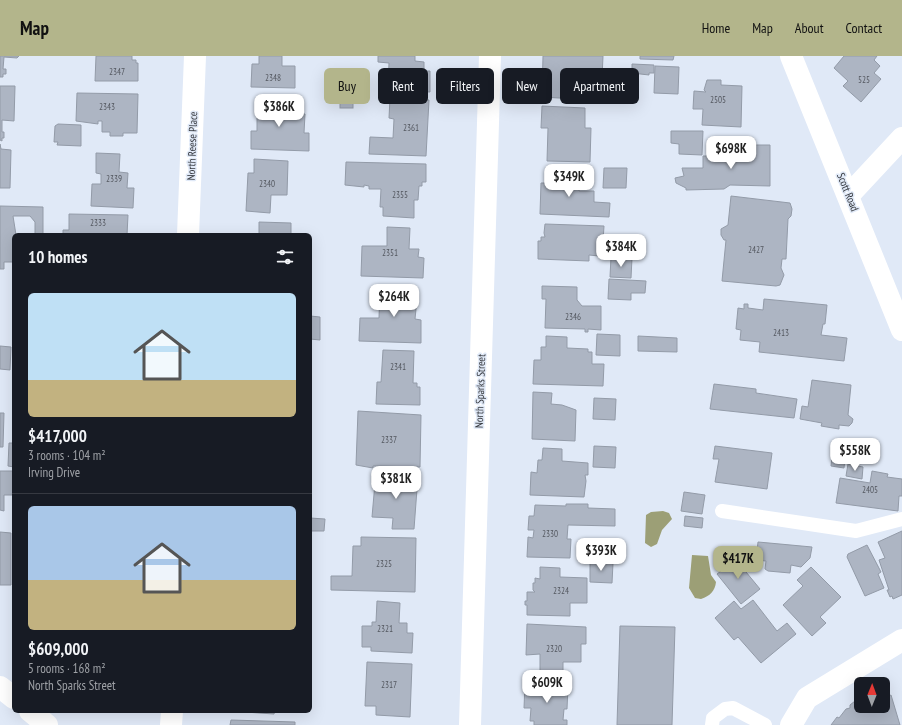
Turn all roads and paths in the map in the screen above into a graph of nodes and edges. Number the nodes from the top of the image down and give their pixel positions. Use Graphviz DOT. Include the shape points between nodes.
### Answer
graph roads {
  1 [pos="195,56"];
  2 [pos="490,56"];
  3 [pos="791,56"];
  4 [pos="902,138"];
  5 [pos="849,195"];
  6 [pos="188,233"];
  7 [pos="902,330"];
  8 [pos="722,511"];
  9 [pos="902,519"];
  10 [pos="901,646"];
  11 [pos="0,687"];
  12 [pos="12,696"];
  13 [pos="32,713"];
  14 [pos="172,713"];
  15 [pos="47,725"];
  16 [pos="171,725"];
  17 [pos="470,725"];
  18 [pos="712,725"];
  19 [pos="765,725"];
  20 [pos="791,725"];
  1 -- 6 [label="street, North Reese Place"];
  2 -- 17 [label="street, North Sparks Street"];
  3 -- 5 [label="street, Scott Road"];
  4 -- 5 [label="street"];
  5 -- 7 [label="street, Scott Road"];
  8 -- 9 [label="lane" via="856,531"];
  10 -- 20 [label="street" via="807,698"];
  11 -- 12 [label="street"];
  13 -- 15 [label="street"];
  14 -- 16 [label="street"];
  18 -- 19 [label="lane" via="713,718 725,708 734,708"];
}
